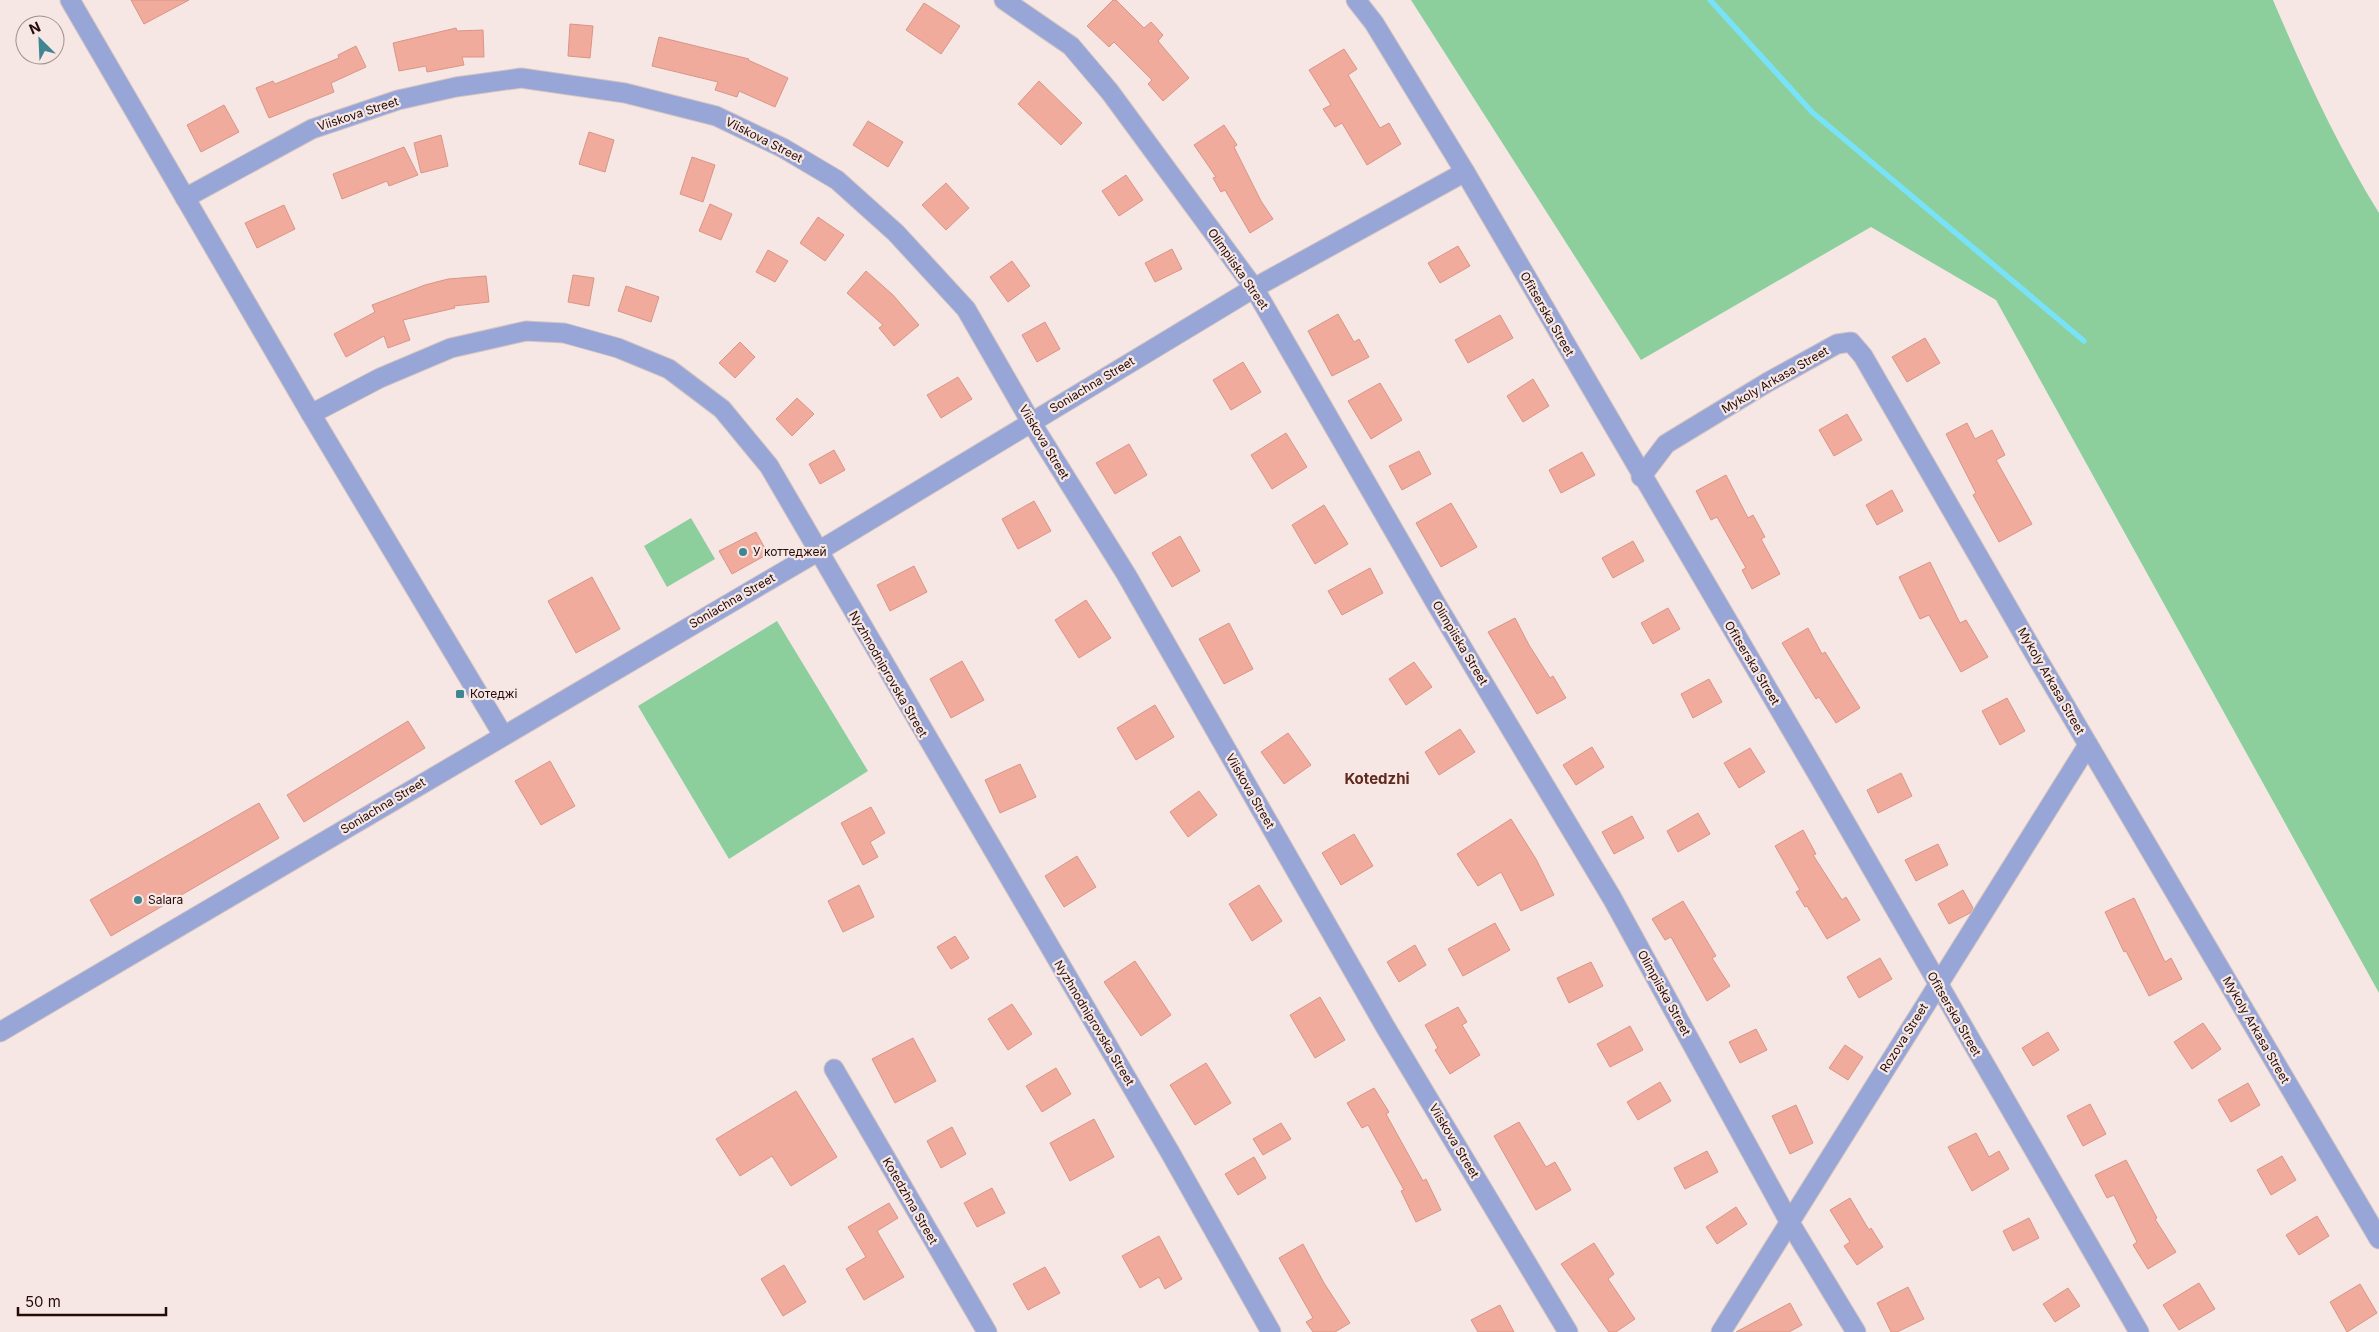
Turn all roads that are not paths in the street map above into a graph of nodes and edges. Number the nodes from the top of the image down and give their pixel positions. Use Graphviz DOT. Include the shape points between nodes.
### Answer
graph roads {
  1 [pos="70,0"];
  2 [pos="1004,0"];
  3 [pos="1356,0"];
  4 [pos="1465,172"];
  5 [pos="186,198"];
  6 [pos="1254,288"];
  7 [pos="311,414"];
  8 [pos="1031,422"];
  9 [pos="1642,477"];
  10 [pos="817,552"];
  11 [pos="503,735"];
  12 [pos="2088,745"];
  13 [pos="1937,985"];
  14 [pos="0,1032"];
  15 [pos="834,1069"];
  16 [pos="1790,1223"];
  17 [pos="2379,1239"];
  18 [pos="987,1332"];
  19 [pos="1271,1332"];
  20 [pos="1568,1332"];
  21 [pos="1721,1332"];
  22 [pos="1856,1332"];
  23 [pos="2139,1332"];
  1 -- 5 [label="street"];
  2 -- 6 [label="street, Olimpiiska Street" via="1071,46 1110,92"];
  3 -- 4 [label="street, Ofitserska Street" via="1374,23"];
  4 -- 6 [label="street, Soniachna Street"];
  4 -- 9 [label="street, Ofitserska Street"];
  5 -- 7 [label="street"];
  5 -- 8 [label="street, Viiskova Street" via="312,129 398,100 456,87 521,78 625,93 716,116 783,148 837,180 896,232 966,309"];
  6 -- 8 [label="street, Soniachna Street"];
  6 -- 16 [label="street, Olimpiiska Street" via="1435,602 1612,898"];
  7 -- 10 [label="street, Nyzhnodniprovska Street" via="380,378 451,348 526,331 564,333 618,348 669,369 722,409 769,466"];
  7 -- 11 [label="street"];
  8 -- 10 [label="street, Soniachna Street"];
  8 -- 20 [label="street, Viiskova Street" via="1126,574 1386,1028"];
  9 -- 12 [label="street, Mykoly Arkasa Street" via="1666,444 1768,382 1837,344 1851,342 1863,356"];
  9 -- 13 [label="street, Ofitserska Street"];
  10 -- 11 [label="street, Soniachna Street"];
  10 -- 19 [label="street, Nyzhnodniprovska Street"];
  11 -- 14 [label="street, Soniachna Street"];
  12 -- 13 [label="street, Rozova Street"];
  12 -- 17 [label="street, Mykoly Arkasa Street"];
  13 -- 16 [label="street, Rozova Street"];
  13 -- 23 [label="street, Ofitserska Street"];
  15 -- 18 [label="street, Kotedzhna Street"];
  16 -- 21 [label="street, Rozova Street"];
  16 -- 22 [label="street, Olimpiiska Street"];
}
